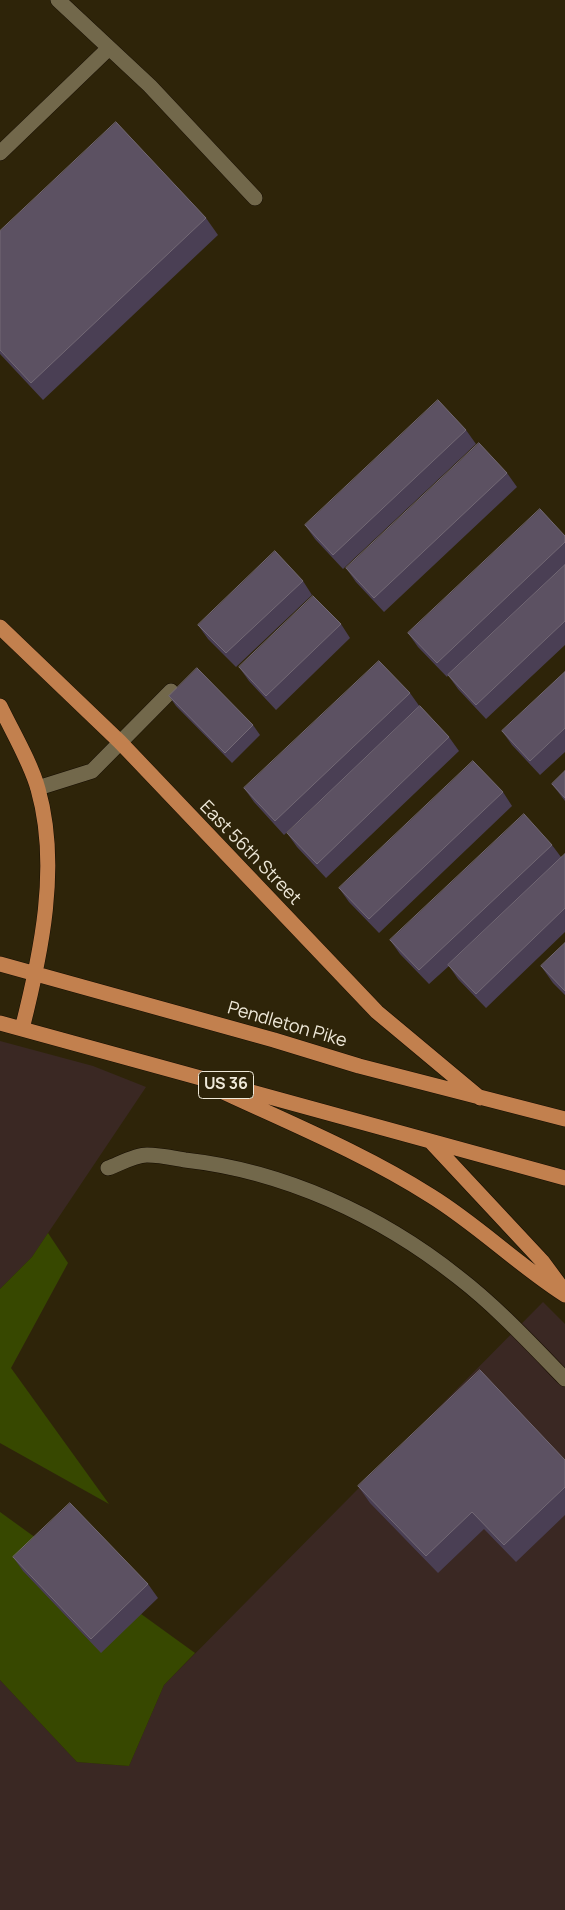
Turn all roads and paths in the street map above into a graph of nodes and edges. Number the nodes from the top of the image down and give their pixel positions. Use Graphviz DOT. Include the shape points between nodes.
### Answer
graph roads {
  1 [pos="58,0"];
  2 [pos="109,48"];
  3 [pos="0,153"];
  4 [pos="256,198"];
  5 [pos="0,627"];
  6 [pos="171,691"];
  7 [pos="0,706"];
  8 [pos="120,742"];
  9 [pos="38,788"];
  10 [pos="0,964"];
  11 [pos="36,974"];
  12 [pos="0,1023"];
  13 [pos="22,1030"];
  14 [pos="186,1075"];
  15 [pos="480,1098"];
  16 [pos="565,1119"];
  17 [pos="430,1141"];
  18 [pos="108,1168"];
  19 [pos="565,1178"];
  20 [pos="565,1293"];
  21 [pos="565,1379"];
  1 -- 2 [label="lane"];
  2 -- 3 [label="lane"];
  2 -- 4 [label="lane" via="150,86"];
  5 -- 8 [label="main road, East 56th Street"];
  6 -- 8 [label="lane"];
  7 -- 9 [label="main road"];
  8 -- 9 [label="lane" via="92,771"];
  8 -- 15 [label="main road, East 56th Street" via="377,1012"];
  9 -- 11 [label="main road" via="47,836 45,919"];
  10 -- 11 [label="main road, Pendleton Pike"];
  11 -- 13 [label="main road"];
  11 -- 15 [label="main road, Pendleton Pike"];
  12 -- 13 [label="main road, US 36"];
  13 -- 14 [label="main road, US 36"];
  14 -- 17 [label="main road, US 36"];
  14 -- 20 [label="main road" via="381,1166 464,1218 536,1276"];
  15 -- 16 [label="main road, Pendleton Pike"];
  17 -- 19 [label="main road, US 36"];
  17 -- 20 [label="main road" via="542,1261"];
  18 -- 21 [label="lane" via="146,1155 204,1162 268,1176 309,1190 386,1229 457,1276 521,1333"];
}
